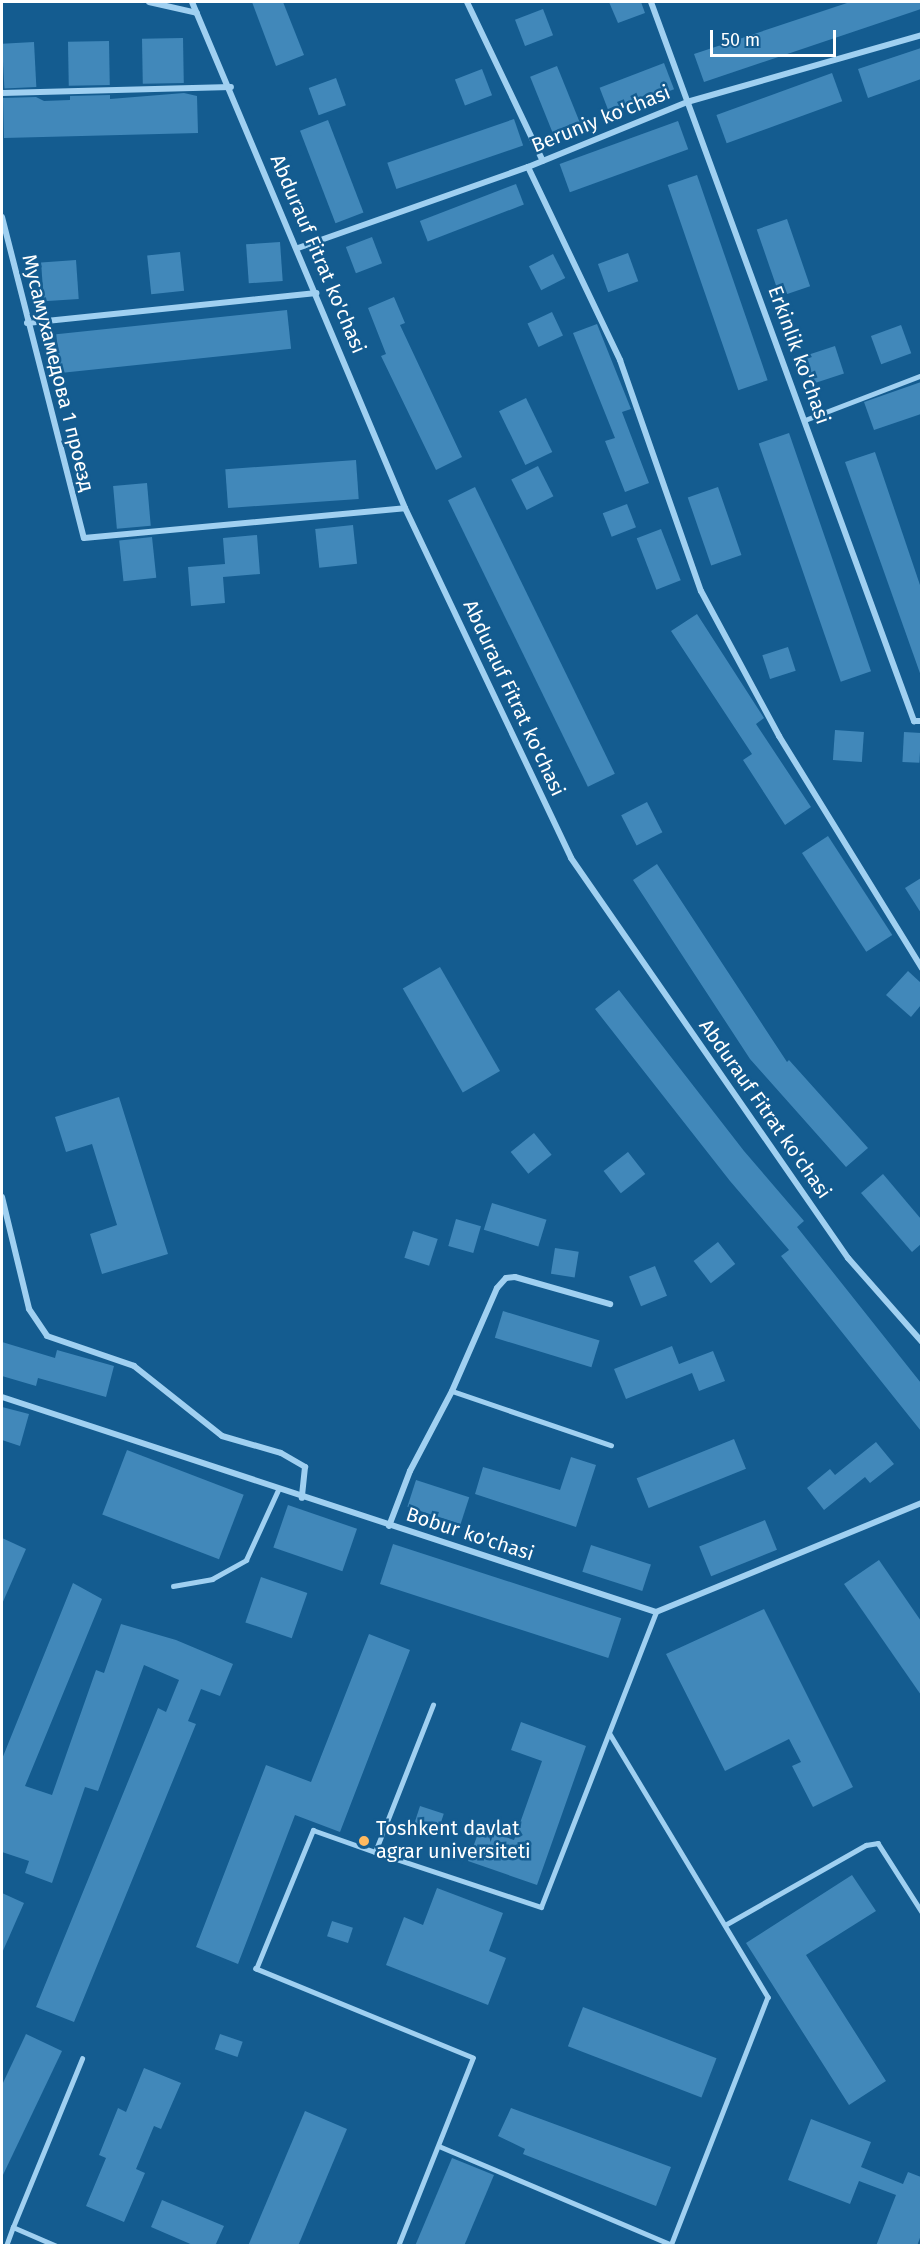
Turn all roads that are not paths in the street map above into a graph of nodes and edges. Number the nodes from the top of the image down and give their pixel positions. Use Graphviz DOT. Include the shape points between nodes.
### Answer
graph roads {
  1 [pos="149,2"];
  2 [pos="192,2"];
  3 [pos="467,2"];
  4 [pos="651,2"];
  5 [pos="197,13"];
  6 [pos="921,35"];
  7 [pos="231,87"];
  8 [pos="2,93"];
  9 [pos="687,102"];
  10 [pos="543,161"];
  11 [pos="528,167"];
  12 [pos="2,217"];
  13 [pos="298,248"];
  14 [pos="316,293"];
  15 [pos="27,323"];
  16 [pos="921,375"];
  17 [pos="805,420"];
  18 [pos="405,508"];
  19 [pos="918,721"];
  20 [pos="921,968"];
  21 [pos="2,1197"];
  22 [pos="610,1304"];
  23 [pos="921,1342"];
  24 [pos="452,1391"];
  25 [pos="2,1397"];
  26 [pos="611,1445"];
  27 [pos="278,1490"];
  28 [pos="302,1498"];
  29 [pos="919,1504"];
  30 [pos="921,1511"];
  31 [pos="389,1526"];
  32 [pos="173,1586"];
  33 [pos="656,1612"];
  34 [pos="433,1705"];
  35 [pos="610,1734"];
  36 [pos="375,1852"];
  37 [pos="921,1912"];
  38 [pos="725,1925"];
  39 [pos="82,2059"];
  40 [pos="439,2146"];
  41 [pos="14,2227"];
  42 [pos="672,2245"];
  43 [pos="6,2246"];
  44 [pos="57,2246"];
  45 [pos="398,2246"];
  1 -- 5 [label="street"];
  2 -- 5 [label="street, Abdurauf Fitrat ko'chasi"];
  3 -- 10 [label="street"];
  4 -- 9 [label="street, Erkinlik ko'chasi"];
  5 -- 7 [label="street, Abdurauf Fitrat ko'chasi"];
  6 -- 9 [label="street, Beruniy ko'chasi"];
  7 -- 8 [label="street"];
  7 -- 13 [label="street, Abdurauf Fitrat ko'chasi"];
  9 -- 10 [label="street, Beruniy ko'chasi"];
  9 -- 17 [label="street, Erkinlik ko'chasi"];
  10 -- 11 [label="street, Beruniy ko'chasi"];
  11 -- 13 [label="street, Beruniy ko'chasi"];
  11 -- 20 [label="street" via="620,360 700,591 779,736"];
  12 -- 15 [label="street, Мусамухамедова 1 проезд"];
  13 -- 14 [label="street, Abdurauf Fitrat ko'chasi"];
  14 -- 15 [label="street"];
  14 -- 18 [label="street, Abdurauf Fitrat ko'chasi"];
  15 -- 18 [label="street, Мусамухамедова 1 проезд" via="84,537"];
  16 -- 17 [label="lane"];
  17 -- 19 [label="street, Erkinlik ko'chasi"];
  18 -- 23 [label="street, Abdurauf Fitrat ko'chasi" via="571,858 848,1258"];
  21 -- 28 [label="street" via="29,1309 47,1336 134,1366 222,1436 281,1453 305,1467"];
  22 -- 24 [label="street" via="515,1277 506,1278 497,1288"];
  24 -- 26 [label="lane"];
  24 -- 31 [label="street" via="410,1471"];
  25 -- 27 [label="street, Bobur ko'chasi"];
  27 -- 28 [label="street, Bobur ko'chasi"];
  27 -- 32 [label="lane" via="246,1560 212,1579"];
  28 -- 31 [label="street, Bobur ko'chasi"];
  29 -- 30 [label="lane"];
  29 -- 33 [label="street"];
  31 -- 33 [label="street, Bobur ko'chasi"];
  33 -- 35 [label="lane"];
  34 -- 36 [label="lane"];
  35 -- 36 [label="lane" via="541,1906"];
  35 -- 38 [label="lane"];
  36 -- 40 [label="lane" via="313,1830 256,1969 473,2058"];
  37 -- 38 [label="lane" via="878,1843 866,1845"];
  38 -- 42 [label="lane" via="768,1997"];
  39 -- 41 [label="lane"];
  40 -- 42 [label="lane"];
  40 -- 45 [label="lane"];
  41 -- 43 [label="lane"];
  41 -- 44 [label="lane"];
}
